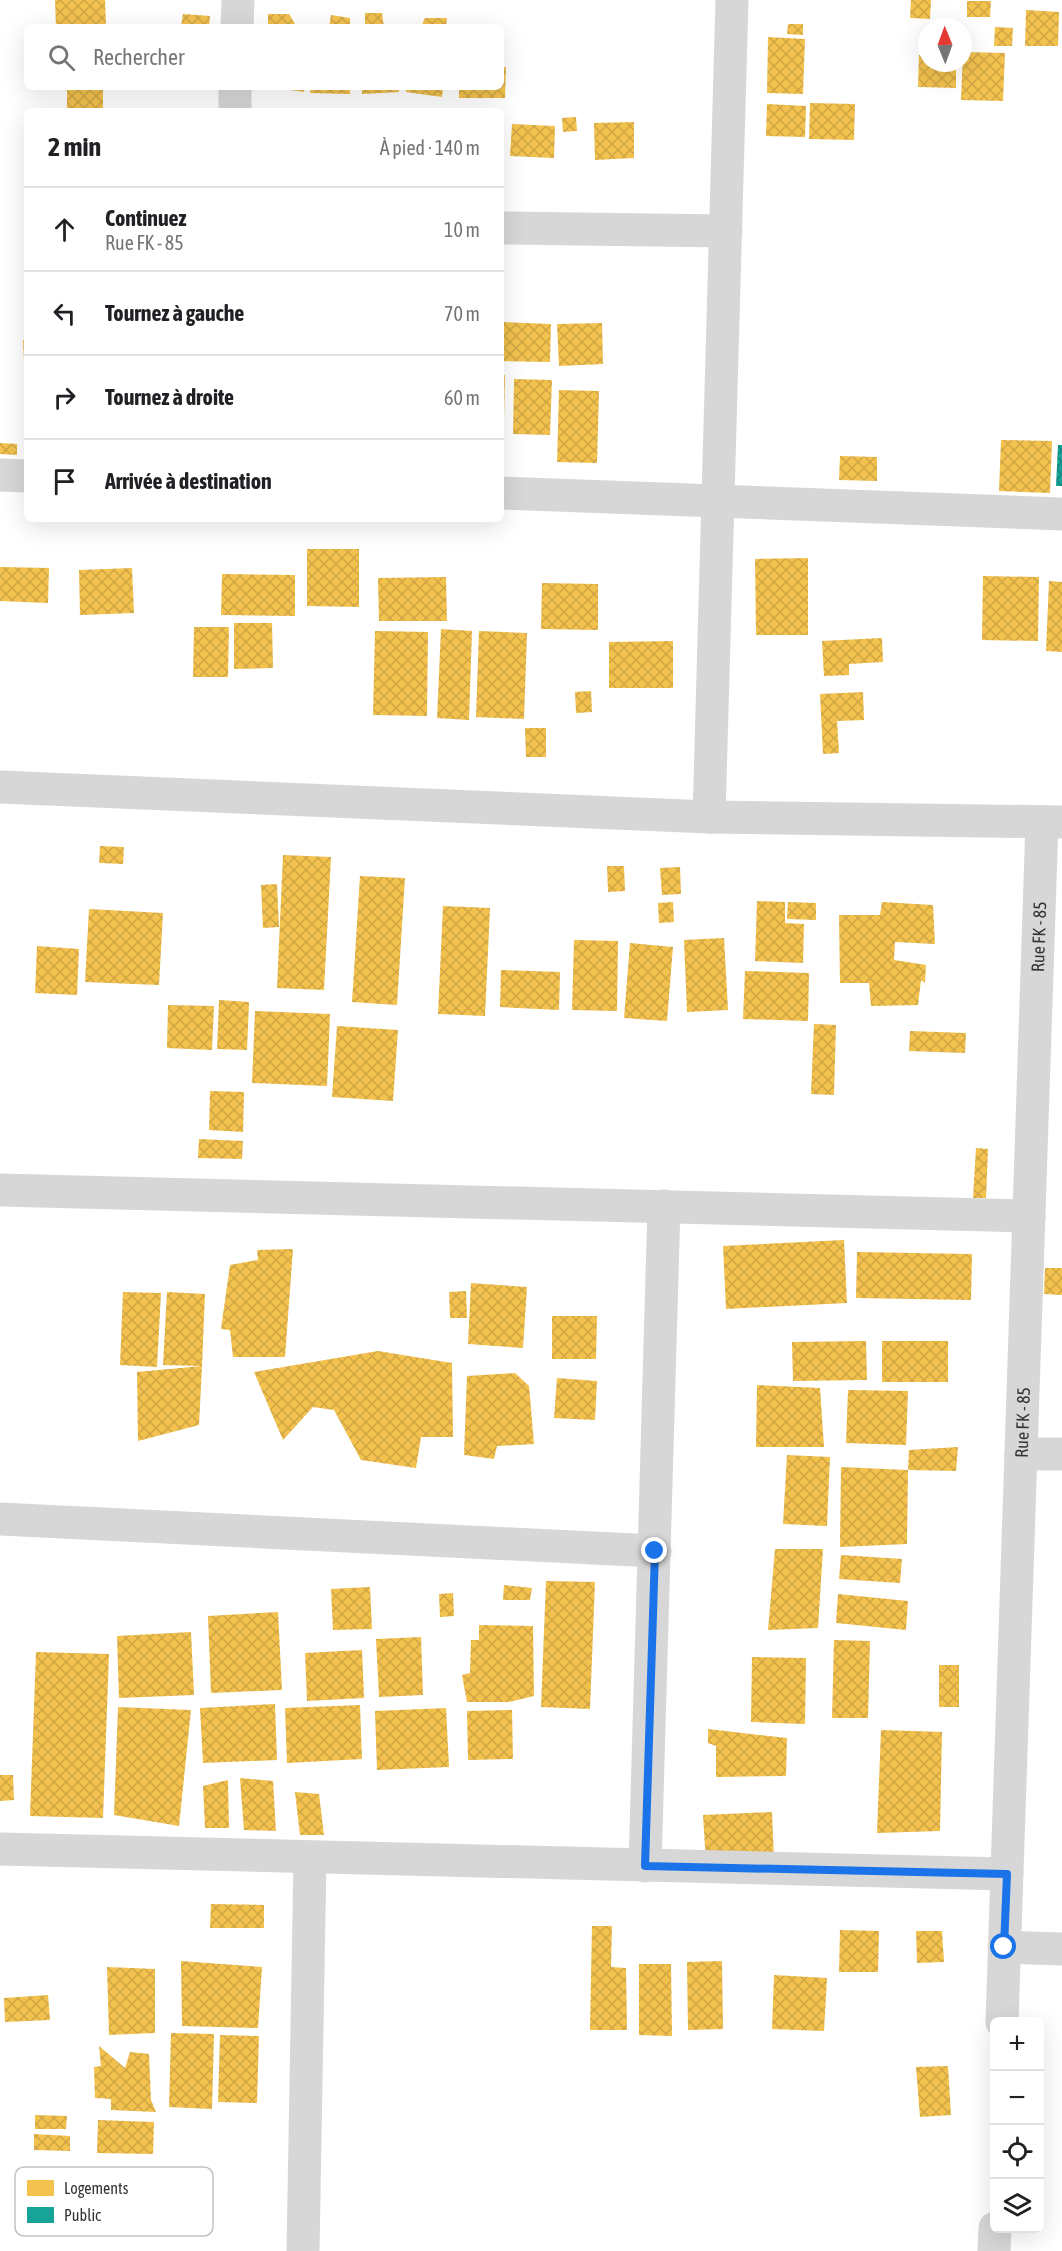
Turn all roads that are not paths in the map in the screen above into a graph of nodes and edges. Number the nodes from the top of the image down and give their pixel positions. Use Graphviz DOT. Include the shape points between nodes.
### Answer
graph roads {
  1 [pos="238,0"];
  2 [pos="732,0"];
  3 [pos="237,24"];
  4 [pos="235,90"];
  5 [pos="235,108"];
  6 [pos="504,228"];
  7 [pos="726,231"];
  8 [pos="0,475"];
  9 [pos="24,476"];
  10 [pos="504,493"];
  11 [pos="718,501"];
  12 [pos="1062,514"];
  13 [pos="0,787"];
  14 [pos="710,817"];
  15 [pos="1052,822"];
  16 [pos="0,1190"];
  17 [pos="664,1206"];
  18 [pos="1029,1216"];
  19 [pos="1021,1454"];
  20 [pos="1062,1454"];
  21 [pos="0,1519"];
  22 [pos="655,1551"];
  23 [pos="0,1850"];
  24 [pos="309,1858"];
  25 [pos="645,1866"];
  26 [pos="1007,1874"];
  27 [pos="1004,1947"];
  28 [pos="1062,1948"];
  29 [pos="1002,2017"];
  30 [pos="995,2233"];
  31 [pos="303,2251"];
  32 [pos="994,2251"];
  1 -- 3 [label="street"];
  2 -- 7 [label="street"];
  4 -- 5 [label="street"];
  6 -- 7 [label="street"];
  7 -- 11 [label="street"];
  8 -- 9 [label="street"];
  10 -- 11 [label="street"];
  11 -- 12 [label="street"];
  11 -- 14 [label="street"];
  13 -- 14 [label="street"];
  14 -- 15 [label="street"];
  15 -- 18 [label="street, Rue FK - 85"];
  16 -- 17 [label="street"];
  17 -- 18 [label="street"];
  17 -- 22 [label="street"];
  18 -- 19 [label="street, Rue FK - 85"];
  19 -- 20 [label="street"];
  19 -- 26 [label="street, Rue FK - 85"];
  21 -- 22 [label="street"];
  22 -- 25 [label="street"];
  23 -- 24 [label="street"];
  24 -- 25 [label="street"];
  24 -- 31 [label="street"];
  25 -- 26 [label="street"];
  26 -- 27 [label="street, Rue FK - 85"];
  27 -- 28 [label="street"];
  27 -- 29 [label="street, Rue FK - 85"];
  30 -- 32 [label="street"];
}
